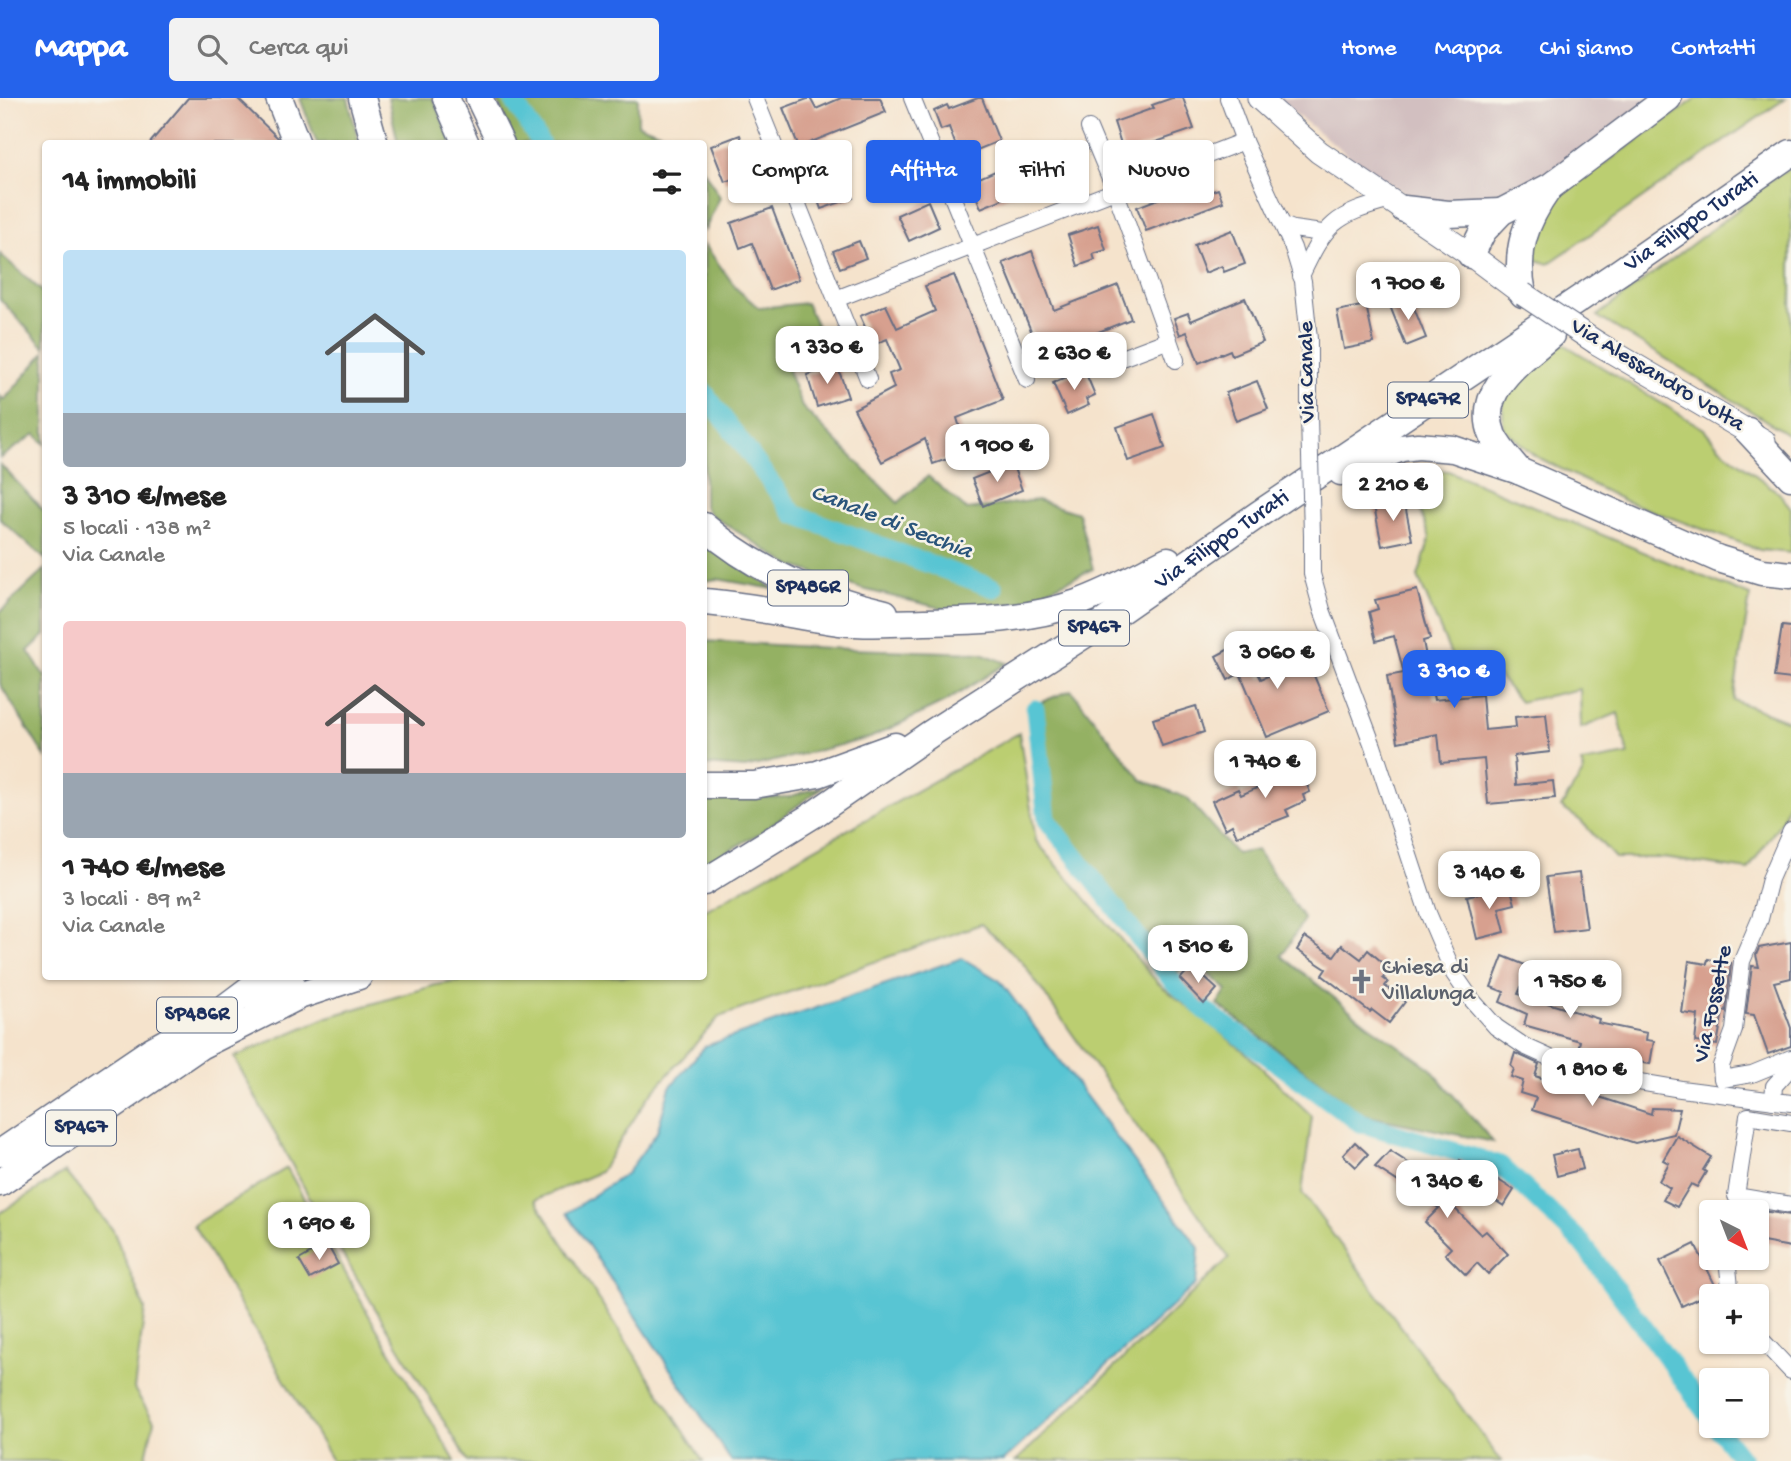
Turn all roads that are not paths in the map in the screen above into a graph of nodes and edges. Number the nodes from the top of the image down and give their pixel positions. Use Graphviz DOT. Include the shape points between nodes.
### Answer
graph roads {
  1 [pos="279,98"];
  2 [pos="362,98"];
  3 [pos="446,98"];
  4 [pos="480,98"];
  5 [pos="755,98"];
  6 [pos="912,98"];
  7 [pos="1228,98"];
  8 [pos="1259,98"];
  9 [pos="1668,98"];
  10 [pos="1089,128"];
  11 [pos="295,140"];
  12 [pos="374,140"];
  13 [pos="464,140"];
  14 [pos="499,140"];
  15 [pos="1244,141"];
  16 [pos="1214,152"];
  17 [pos="1791,153"];
  18 [pos="1103,161"];
  19 [pos="1551,186"];
  20 [pos="1103,195"];
  21 [pos="1120,203"];
  22 [pos="1397,205"];
  23 [pos="1501,212"];
  24 [pos="1532,212"];
  25 [pos="1283,225"];
  26 [pos="1322,233"];
  27 [pos="972,246"];
  28 [pos="1471,255"];
  29 [pos="1301,276"];
  30 [pos="1602,284"];
  31 [pos="1523,294"];
  32 [pos="836,299"];
  33 [pos="1168,340"];
  34 [pos="1176,360"];
  35 [pos="1108,363"];
  36 [pos="868,379"];
  37 [pos="1027,380"];
  38 [pos="1748,431"];
  39 [pos="1791,458"];
  40 [pos="1519,471"];
  41 [pos="1791,477"];
  42 [pos="1256,515"];
  43 [pos="707,529"];
  44 [pos="1787,574"];
  45 [pos="707,602"];
  46 [pos="925,622"];
  47 [pos="930,734"];
  48 [pos="707,785"];
  49 [pos="1791,831"];
  50 [pos="707,880"];
  51 [pos="235,980"];
  52 [pos="262,980"];
  53 [pos="285,980"];
  54 [pos="347,980"];
  55 [pos="200,1046"];
  56 [pos="1791,1058"];
  57 [pos="157,1062"];
  58 [pos="1791,1067"];
  59 [pos="1753,1099"];
  60 [pos="1773,1101"];
  61 [pos="1791,1103"];
  62 [pos="1748,1116"];
  63 [pos="1791,1123"];
  64 [pos="0,1153"];
  65 [pos="0,1183"];
  66 [pos="1736,1196"];
  67 [pos="1735,1200"];
  68 [pos="1791,1205"];
  69 [pos="1769,1348"];
  70 [pos="1791,1371"];
  1 -- 11 [label="main road"];
  2 -- 12 [label="main road"];
  3 -- 13 [label="main road"];
  4 -- 14 [label="main road"];
  5 -- 32 [label="street"];
  6 -- 27 [label="street"];
  7 -- 15 [label="street, Via Canale"];
  8 -- 22 [label="main road" via="1319,152"];
  9 -- 19 [label="main road"];
  10 -- 18 [label="street"];
  15 -- 16 [label="street"];
  15 -- 25 [label="street, Via Canale"];
  17 -- 30 [label="main road, Via Filippo Turati / SP467R"];
  19 -- 23 [label="main road"];
  19 -- 24 [label="main road"];
  20 -- 27 [label="street"];
  21 -- 33 [label="street"];
  22 -- 23 [label="main road" via="1448,214"];
  22 -- 26 [label="street" via="1360,208"];
  22 -- 28 [label="main road"];
  23 -- 28 [label="main road" via="1483,231"];
  24 -- 28 [label="main road" via="1506,235"];
  24 -- 31 [label="main road" via="1520,257"];
  25 -- 26 [label="street"];
  25 -- 29 [label="street, Via Canale"];
  26 -- 29 [label="street"];
  27 -- 32 [label="street"];
  27 -- 37 [label="street"];
  28 -- 31 [label="main road"];
  29 -- 59 [label="street, Via Canale, bridge" via="1309,339 1312,574 1428,913 1454,974 1496,1027 1557,1061 1615,1078"];
  30 -- 40 [label="main road" via="1509,372 1491,400 1493,435"];
  30 -- 42 [label="main road, Via Filippo Turati / SP467R"];
  31 -- 38 [label="main road, Via Alessandro Volta, bridge"];
  32 -- 36 [label="street"];
  33 -- 34 [label="street"];
  33 -- 35 [label="street"];
  38 -- 39 [label="main road, Via Alessandro Volta"];
  38 -- 41 [label="main road"];
  40 -- 42 [label="main road" via="1453,449 1402,448 1309,486"];
  40 -- 44 [label="main road" via="1719,559"];
  42 -- 46 [label="main road" via="1120,586 1077,603 1034,615"];
  42 -- 47 [label="main road, Via Filippo Turati / SP467" via="1101,624"];
  43 -- 46 [label="main road, SP486R" via="756,563 816,592"];
  45 -- 46 [label="main road" via="884,626"];
  47 -- 48 [label="main road" via="818,774 754,785"];
  47 -- 50 [label="main road, SP467" via="813,815"];
  49 -- 56 [label="street, Via Fossette" via="1742,961 1734,1030 1721,1066 1722,1079 1752,1074"];
  51 -- 57 [label="main road, SP486R"];
  52 -- 57 [label="main road"];
  53 -- 55 [label="main road, SP486R"];
  54 -- 55 [label="main road, SP467" via="299,996"];
  55 -- 57 [label="main road, SP467"];
  57 -- 64 [label="main road, SP467"];
  57 -- 65 [label="main road, SP467"];
  58 -- 60 [label="street" via="1774,1086"];
  59 -- 60 [label="street, Via Canale"];
  59 -- 62 [label="street"];
  60 -- 61 [label="street, Via Canale"];
  62 -- 63 [label="street"];
  62 -- 66 [label="street"];
  66 -- 67 [label="street"];
  66 -- 68 [label="street"];
  69 -- 70 [label="street"];
}
